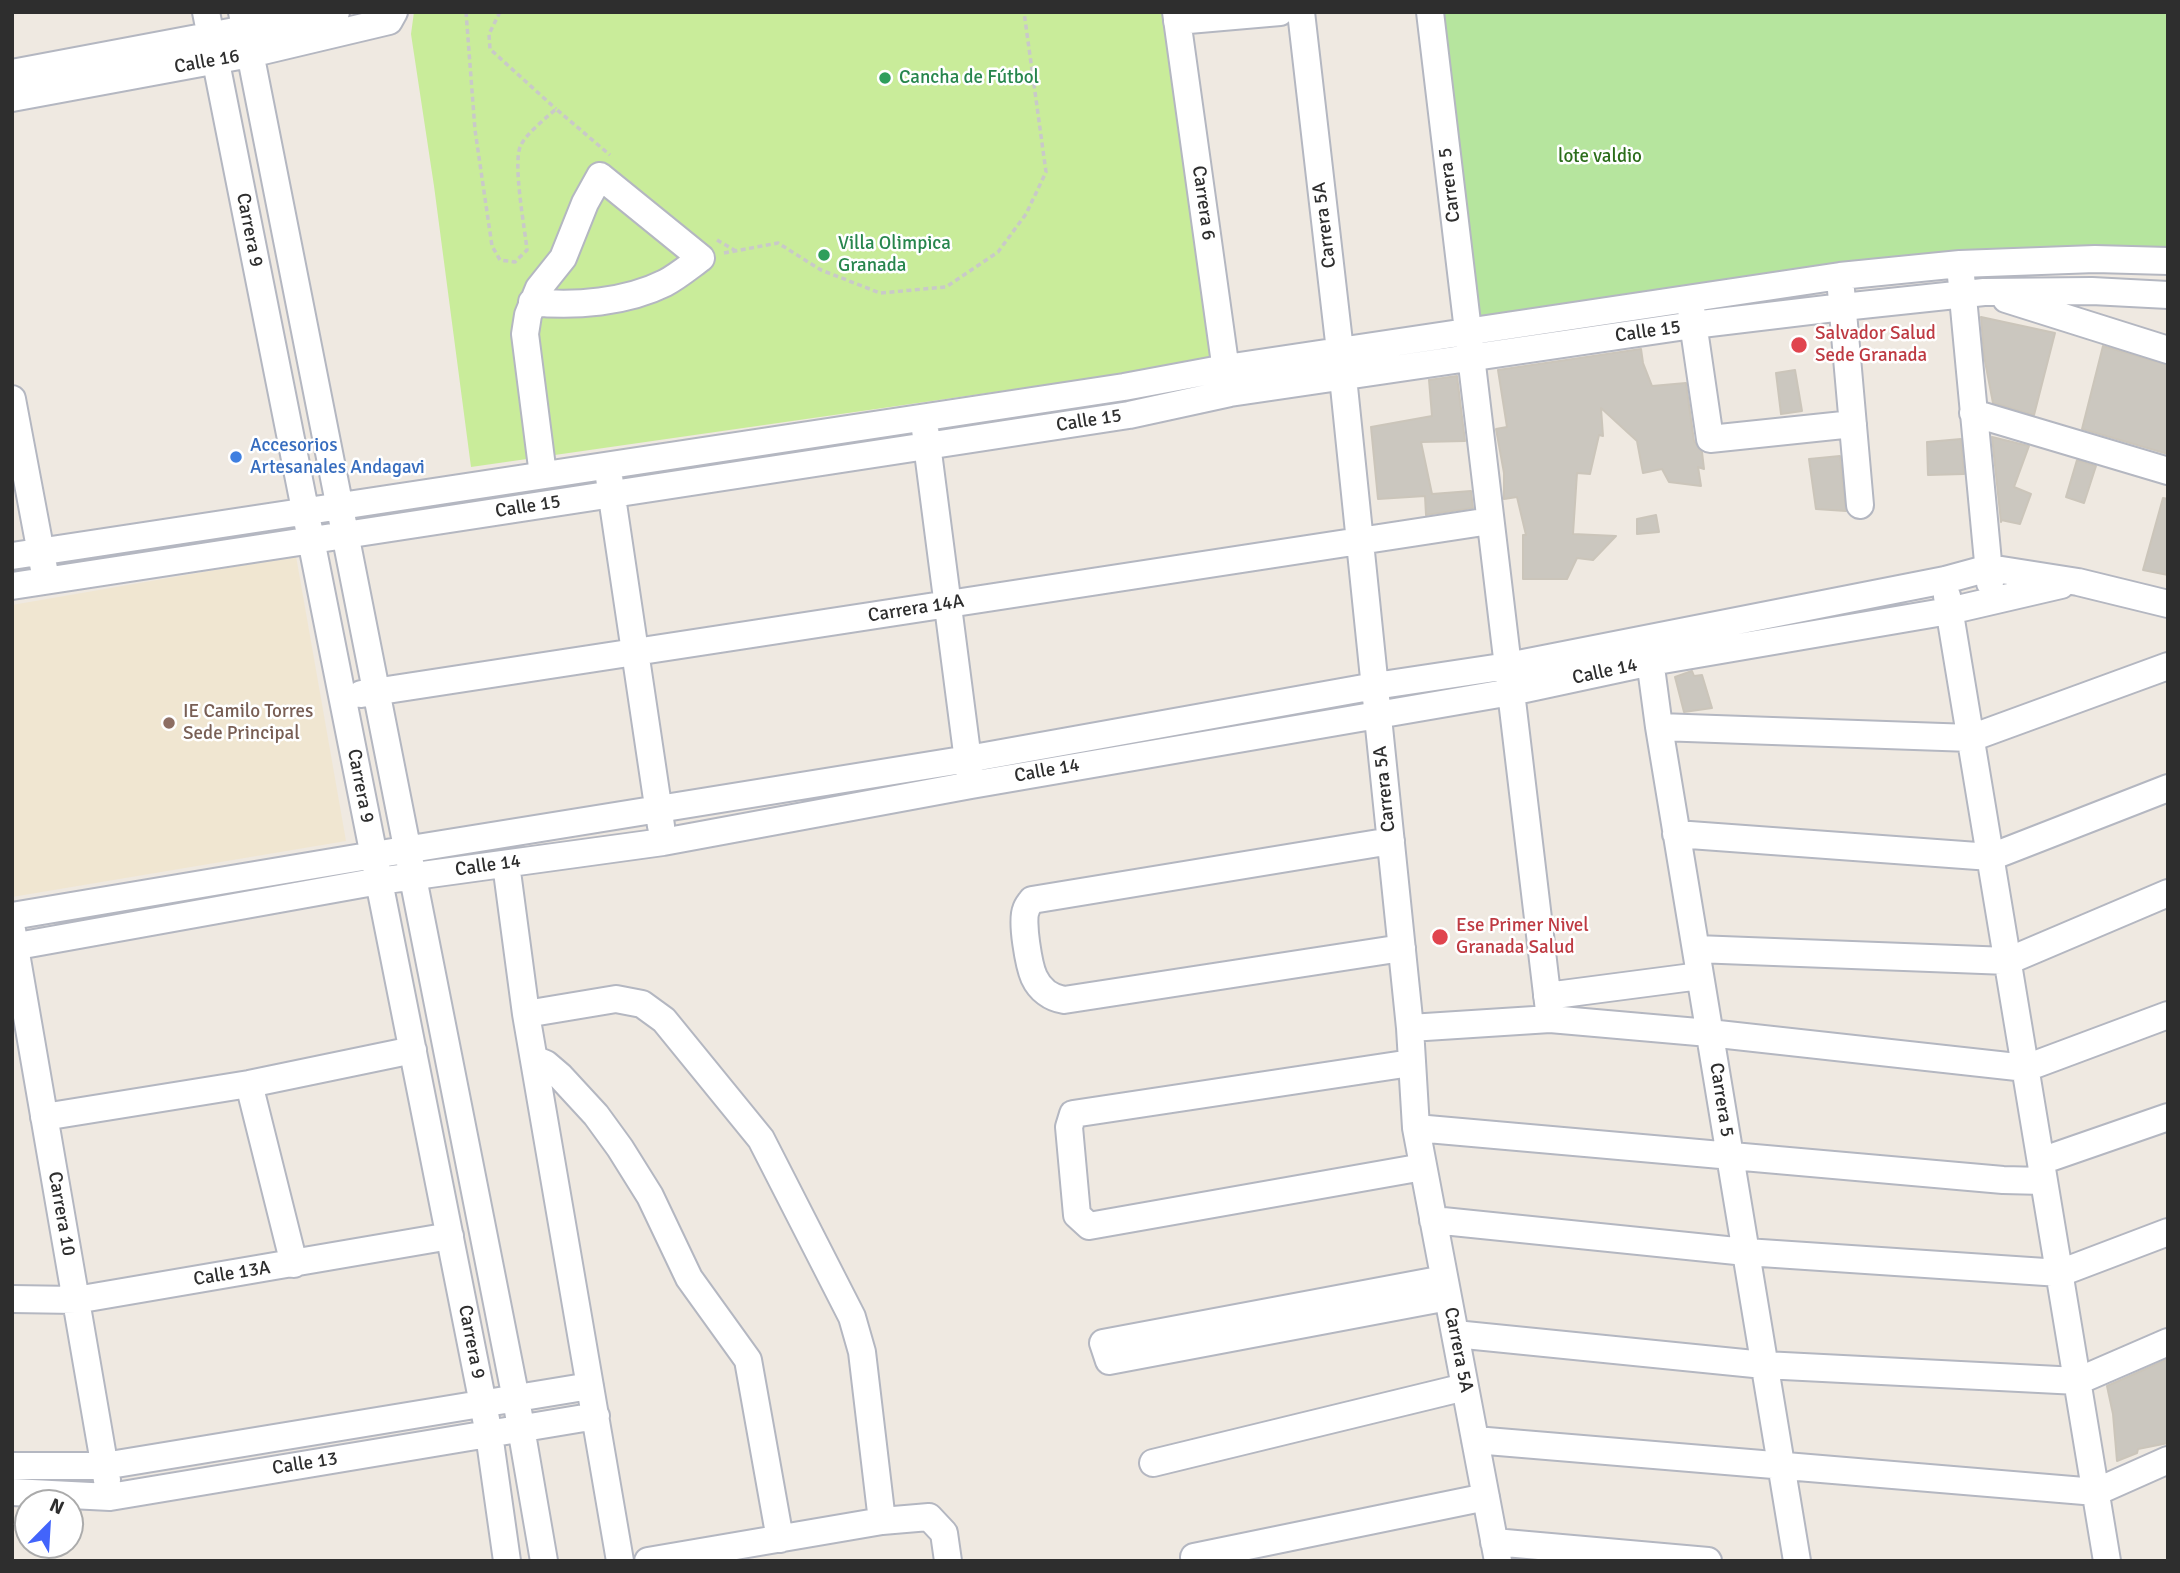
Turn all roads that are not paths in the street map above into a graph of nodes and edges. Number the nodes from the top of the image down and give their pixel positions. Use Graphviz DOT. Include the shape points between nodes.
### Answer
graph roads {
  1 [pos="336,12"];
  2 [pos="394,12"];
  3 [pos="1280,12"];
  4 [pos="1301,12"];
  5 [pos="1430,12"];
  6 [pos="1177,16"];
  7 [pos="246,32"];
  8 [pos="210,37"];
  9 [pos="12,73"];
  10 [pos="12,99"];
  11 [pos="2168,261"];
  12 [pos="1960,264"];
  13 [pos="1840,276"];
  14 [pos="1973,293"];
  15 [pos="2168,295"];
  16 [pos="1689,299"];
  17 [pos="533,302"];
  18 [pos="1843,307"];
  19 [pos="1693,325"];
  20 [pos="1468,331"];
  21 [pos="2168,350"];
  22 [pos="1471,358"];
  23 [pos="1341,364"];
  24 [pos="1228,381"];
  25 [pos="12,398"];
  26 [pos="1973,413"];
  27 [pos="924,417"];
  28 [pos="1853,424"];
  29 [pos="928,446"];
  30 [pos="607,465"];
  31 [pos="2168,471"];
  32 [pos="543,475"];
  33 [pos="611,495"];
  34 [pos="1860,505"];
  35 [pos="340,506"];
  36 [pos="305,511"];
  37 [pos="1490,521"];
  38 [pos="345,535"];
  39 [pos="1360,540"];
  40 [pos="311,541"];
  41 [pos="41,551"];
  42 [pos="13,553"];
  43 [pos="1989,568"];
  44 [pos="1945,580"];
  45 [pos="46,581"];
  46 [pos="2078,582"];
  47 [pos="16,586"];
  48 [pos="1992,600"];
  49 [pos="948,604"];
  50 [pos="2168,604"];
  51 [pos="1949,611"];
  52 [pos="1649,651"];
  53 [pos="635,652"];
  54 [pos="2168,666"];
  55 [pos="1509,679"];
  56 [pos="1375,687"];
  57 [pos="376,692"];
  58 [pos="342,697"];
  59 [pos="1377,713"];
  60 [pos="1659,727"];
  61 [pos="1971,738"];
  62 [pos="969,772"];
  63 [pos="2168,788"];
  64 [pos="658,808"];
  65 [pos="1676,834"];
  66 [pos="1391,841"];
  67 [pos="663,842"];
  68 [pos="408,850"];
  69 [pos="374,855"];
  70 [pos="1991,857"];
  71 [pos="506,864"];
  72 [pos="413,877"];
  73 [pos="379,881"];
  74 [pos="2168,894"];
  75 [pos="12,916"];
  76 [pos="13,941"];
  77 [pos="1402,948"];
  78 [pos="1696,949"];
  79 [pos="2008,961"];
  80 [pos="1700,976"];
  81 [pos="1548,1007"];
  82 [pos="526,1014"];
  83 [pos="2168,1015"];
  84 [pos="1410,1028"];
  85 [pos="1709,1033"];
  86 [pos="413,1050"];
  87 [pos="534,1059"];
  88 [pos="1411,1063"];
  89 [pos="2026,1068"];
  90 [pos="249,1084"];
  91 [pos="44,1117"];
  92 [pos="2168,1117"];
  93 [pos="1416,1128"];
  94 [pos="1730,1155"];
  95 [pos="1423,1167"];
  96 [pos="2043,1171"];
  97 [pos="1433,1220"];
  98 [pos="2168,1232"];
  99 [pos="450,1236"];
  100 [pos="1746,1252"];
  101 [pos="295,1264"];
  102 [pos="2060,1273"];
  103 [pos="1446,1288"];
  104 [pos="12,1299"];
  105 [pos="76,1300"];
  106 [pos="1455,1334"];
  107 [pos="2168,1342"];
  108 [pos="1764,1365"];
  109 [pos="2078,1381"];
  110 [pos="590,1386"];
  111 [pos="1465,1387"];
  112 [pos="516,1399"];
  113 [pos="483,1405"];
  114 [pos="596,1416"];
  115 [pos="522,1428"];
  116 [pos="489,1434"];
  117 [pos="1475,1440"];
  118 [pos="2168,1460"];
  119 [pos="1153,1463"];
  120 [pos="1781,1465"];
  121 [pos="12,1466"];
  122 [pos="104,1466"];
  123 [pos="12,1492"];
  124 [pos="2096,1492"];
  125 [pos="110,1497"];
  126 [pos="1486,1497"];
  127 [pos="882,1521"];
  128 [pos="780,1539"];
  129 [pos="1496,1552"];
  130 [pos="1194,1557"];
  131 [pos="507,1561"];
  132 [pos="544,1561"];
  133 [pos="620,1561"];
  134 [pos="648,1561"];
  135 [pos="948,1561"];
  136 [pos="1708,1561"];
  137 [pos="1797,1561"];
  138 [pos="2107,1561"];
  1 -- 7 [label="street, Calle 16"];
  2 -- 7 [label="street, Calle 16" via="389,21"];
  3 -- 6 [label="street"];
  4 -- 23 [label="street, Carrera 5A"];
  5 -- 20 [label="street, Carrera 5"];
  6 -- 24 [label="street, Carrera 6"];
  7 -- 8 [label="street, Calle 16"];
  7 -- 35 [label="street, Carrera 9"];
  8 -- 9 [label="street, Calle 16"];
  8 -- 10 [label="street, Calle 16"];
  8 -- 36 [label="street, Carrera 9"];
  11 -- 12 [label="street, Calle 15"];
  12 -- 13 [label="street, Calle 15"];
  12 -- 14 [label="street"];
  13 -- 16 [label="street, Calle 15"];
  13 -- 18 [label="street"];
  14 -- 15 [label="street, Calle 15"];
  14 -- 18 [label="street, Calle 15"];
  14 -- 21 [label="street"];
  14 -- 26 [label="street"];
  16 -- 19 [label="street"];
  16 -- 20 [label="street, Calle 15"];
  17 -- 17 [label="street" via="628,295 666,282 708,249 600,176 563,258"];
  17 -- 32 [label="street" via="525,334"];
  18 -- 19 [label="street, Calle 15"];
  18 -- 28 [label="street"];
  19 -- 22 [label="street, Calle 15"];
  19 -- 28 [label="street" via="1710,439"];
  20 -- 22 [label="street, Carrera 5"];
  20 -- 23 [label="street, Calle 15"];
  22 -- 23 [label="street, Calle 15"];
  22 -- 37 [label="street, Carrera 5"];
  23 -- 24 [label="street, Calle 15"];
  23 -- 39 [label="street, Carrera 5A"];
  24 -- 27 [label="street, Calle 15" via="1124,387"];
  24 -- 29 [label="street, Calle 15" via="1129,415"];
  25 -- 41 [label="street"];
  26 -- 31 [label="street"];
  26 -- 43 [label="street"];
  27 -- 29 [label="street"];
  27 -- 30 [label="street, Calle 15"];
  28 -- 34 [label="street"];
  29 -- 33 [label="street, Calle 15"];
  29 -- 49 [label="street"];
  30 -- 32 [label="street, Calle 15"];
  30 -- 33 [label="street"];
  32 -- 35 [label="street, Calle 15"];
  33 -- 38 [label="street, Calle 15"];
  33 -- 53 [label="street"];
  35 -- 36 [label="street, Calle 15"];
  35 -- 38 [label="street, Carrera 9"];
  36 -- 40 [label="street, Carrera 9"];
  36 -- 41 [label="street, Calle 15"];
  37 -- 39 [label="street, Carrera 14A"];
  37 -- 55 [label="street, Carrera 5"];
  38 -- 40 [label="street, Calle 15"];
  38 -- 57 [label="street, Carrera 9"];
  39 -- 49 [label="street, Carrera 14A"];
  39 -- 56 [label="street, Carrera 5A"];
  40 -- 45 [label="street, Calle 15"];
  40 -- 58 [label="street, Carrera 9"];
  41 -- 42 [label="street, Calle 15"];
  41 -- 45 [label="street"];
  42 -- 47 [label="street"];
  43 -- 44 [label="street, Calle 14"];
  43 -- 46 [label="street, Calle 14"];
  43 -- 48 [label="street"];
  44 -- 51 [label="street"];
  44 -- 52 [label="street, Calle 14"];
  45 -- 47 [label="street, Calle 15"];
  46 -- 48 [label="street, Calle 14"];
  46 -- 50 [label="street, Calle 14"];
  48 -- 51 [label="street, Calle 14"];
  49 -- 53 [label="street, Carrera 14A"];
  49 -- 62 [label="street"];
  51 -- 52 [label="street, Calle 14"];
  51 -- 61 [label="street"];
  52 -- 55 [label="street, Calle 14"];
  52 -- 60 [label="street, Carrera 5"];
  53 -- 57 [label="street, Carrera 14A"];
  53 -- 64 [label="street"];
  54 -- 61 [label="street"];
  55 -- 56 [label="street, Calle 14"];
  55 -- 59 [label="street, Calle 14"];
  55 -- 81 [label="street, Carrera 5"];
  56 -- 59 [label="street, Carrera 5A"];
  56 -- 62 [label="street, Calle 14"];
  57 -- 58 [label="street, Carrera 14A"];
  57 -- 68 [label="street, Carrera 9"];
  58 -- 69 [label="street, Carrera 9"];
  59 -- 62 [label="street, Calle 14"];
  59 -- 66 [label="street, Carrera 5A"];
  60 -- 61 [label="street"];
  60 -- 65 [label="street, Carrera 5"];
  61 -- 70 [label="street"];
  62 -- 64 [label="street, Calle 14"];
  62 -- 67 [label="street, Calle 14"];
  63 -- 70 [label="street"];
  64 -- 67 [label="street"];
  64 -- 68 [label="street, Calle 14"];
  65 -- 70 [label="street"];
  65 -- 78 [label="street, Carrera 5"];
  66 -- 77 [label="street, Carrera 5A"];
  66 -- 77 [label="street" via="1032,901 1026,909 1026,934 1034,977 1054,998 1065,1000"];
  67 -- 71 [label="street, Calle 14"];
  68 -- 69 [label="street, Calle 14"];
  68 -- 72 [label="street, Carrera 9"];
  69 -- 73 [label="street, Carrera 9"];
  69 -- 75 [label="street, Calle 14"];
  70 -- 79 [label="street"];
  71 -- 72 [label="street, Calle 14"];
  71 -- 82 [label="street"];
  72 -- 73 [label="street, Calle 14"];
  72 -- 112 [label="street, Carrera 9"];
  73 -- 76 [label="street, Calle 14"];
  73 -- 86 [label="street, Carrera 9"];
  74 -- 79 [label="street"];
  76 -- 91 [label="street, Carrera 10"];
  77 -- 84 [label="street, Carrera 5A"];
  78 -- 79 [label="street"];
  78 -- 80 [label="street, Carrera 5"];
  79 -- 89 [label="street"];
  80 -- 81 [label="street"];
  80 -- 85 [label="street, Carrera 5"];
  81 -- 84 [label="street"];
  81 -- 85 [label="street"];
  82 -- 87 [label="street"];
  82 -- 127 [label="street" via="616,999 642,1004 664,1020 761,1139 852,1317 862,1352"];
  83 -- 89 [label="street"];
  84 -- 88 [label="street, Carrera 5A"];
  85 -- 89 [label="street"];
  85 -- 94 [label="street, Carrera 5"];
  86 -- 90 [label="street"];
  86 -- 99 [label="street, Carrera 9"];
  87 -- 110 [label="street"];
  87 -- 128 [label="street" via="560,1076 620,1147 650,1196 689,1278 748,1360"];
  88 -- 93 [label="street, Carrera 5A"];
  88 -- 95 [label="street" via="1073,1114 1069,1127 1077,1215 1089,1226"];
  89 -- 96 [label="street"];
  90 -- 91 [label="street"];
  90 -- 101 [label="street"];
  91 -- 105 [label="street, Carrera 10"];
  92 -- 96 [label="street"];
  93 -- 94 [label="street"];
  93 -- 95 [label="street, Carrera 5A"];
  94 -- 96 [label="street" via="2003,1180"];
  94 -- 100 [label="street, Carrera 5"];
  95 -- 97 [label="street, Carrera 5A"];
  96 -- 102 [label="street"];
  97 -- 100 [label="street"];
  97 -- 103 [label="street, Carrera 5A"];
  98 -- 102 [label="street"];
  99 -- 101 [label="street, Calle 13A"];
  99 -- 113 [label="street, Carrera 9"];
  100 -- 102 [label="street"];
  100 -- 108 [label="street, Carrera 5"];
  101 -- 105 [label="street, Calle 13A"];
  102 -- 109 [label="street"];
  103 -- 103 [label="street" via="1104,1343 1109,1361"];
  103 -- 106 [label="street, Carrera 5A"];
  104 -- 105 [label="street, Calle 13A"];
  105 -- 122 [label="street, Carrera 10"];
  106 -- 108 [label="street"];
  106 -- 111 [label="street, Carrera 5A"];
  107 -- 109 [label="street"];
  108 -- 109 [label="street"];
  108 -- 120 [label="street, Carrera 5"];
  109 -- 124 [label="street"];
  110 -- 112 [label="street, Calle 13"];
  110 -- 114 [label="street"];
  111 -- 117 [label="street, Carrera 5A"];
  111 -- 119 [label="street"];
  112 -- 113 [label="street, Calle 13"];
  112 -- 115 [label="street, Carrera 9"];
  113 -- 116 [label="street, Carrera 9"];
  113 -- 122 [label="street, Calle 13"];
  114 -- 115 [label="street, Calle 13"];
  114 -- 133 [label="street"];
  115 -- 116 [label="street, Calle 13"];
  115 -- 132 [label="street, Carrera 9"];
  116 -- 125 [label="street, Calle 13"];
  116 -- 131 [label="street, Carrera 9"];
  117 -- 120 [label="street"];
  117 -- 126 [label="street, Carrera 5A"];
  118 -- 124 [label="street"];
  120 -- 124 [label="street"];
  120 -- 137 [label="street, Carrera 5"];
  121 -- 122 [label="street, Calle 13"];
  122 -- 125 [label="street, Carrera 10"];
  123 -- 125 [label="street, Calle 13"];
  124 -- 138 [label="street"];
  126 -- 129 [label="street, Carrera 5A"];
  126 -- 130 [label="street"];
  127 -- 128 [label="street"];
  127 -- 135 [label="street" via="929,1517 944,1533"];
  128 -- 134 [label="street"];
  129 -- 136 [label="street"];
}
